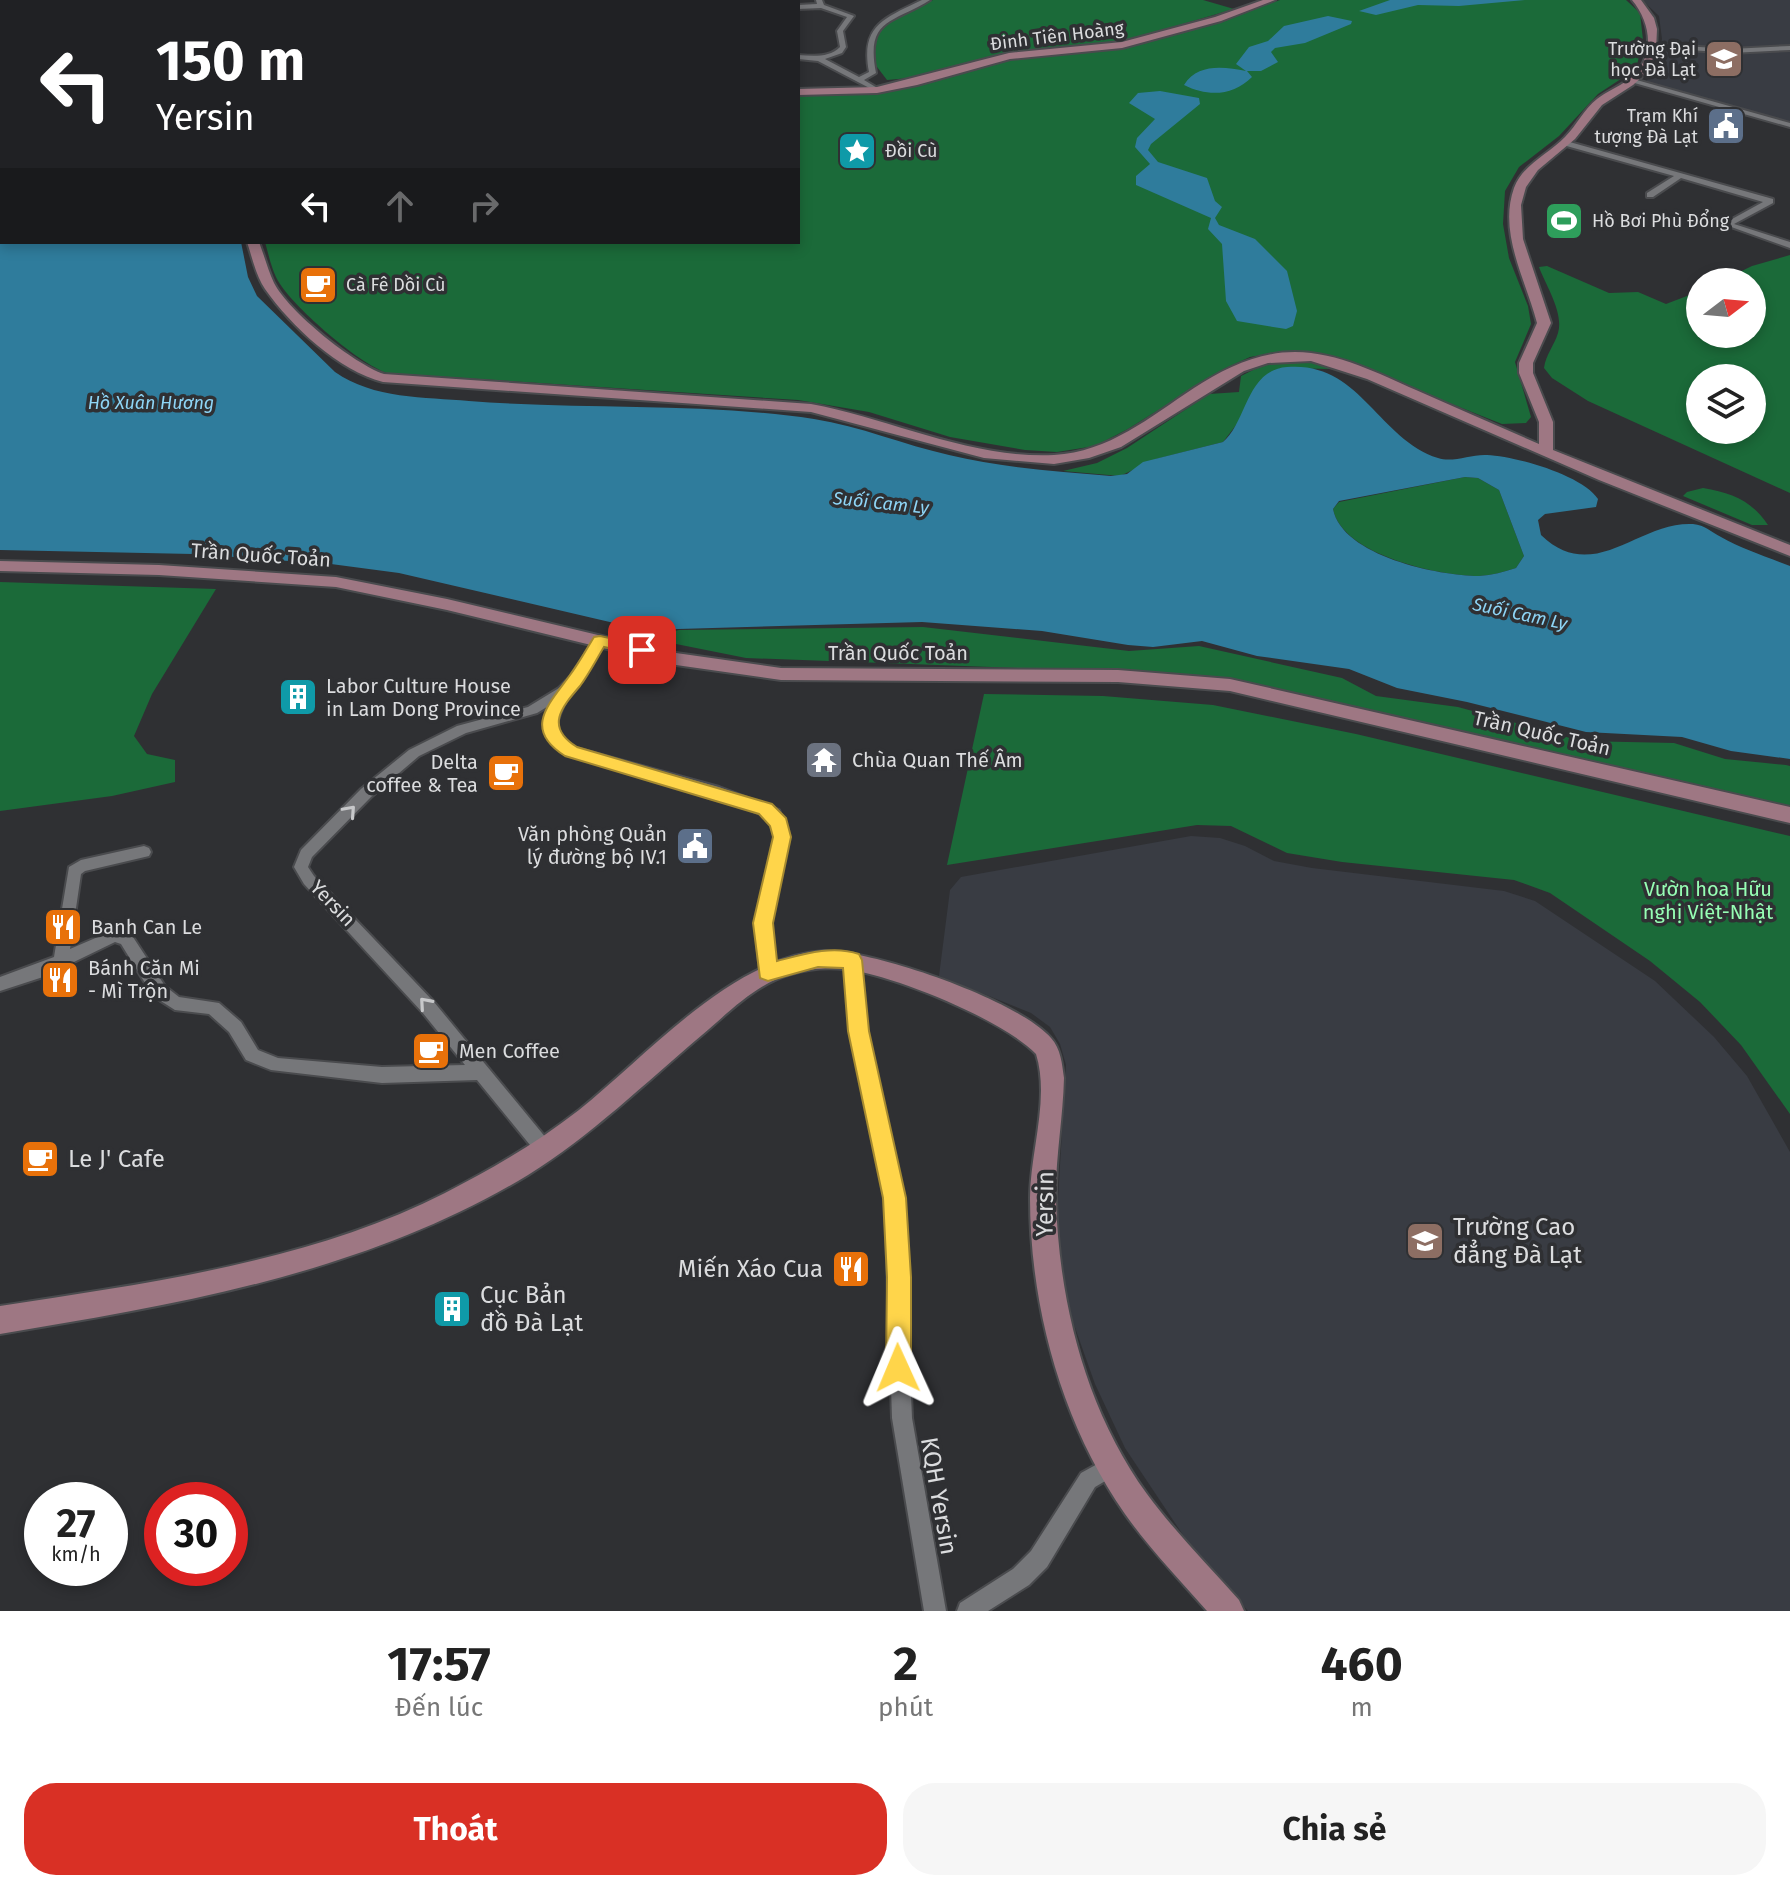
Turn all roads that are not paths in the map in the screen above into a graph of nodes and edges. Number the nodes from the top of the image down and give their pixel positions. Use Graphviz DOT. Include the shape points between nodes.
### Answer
graph roads {
  1 [pos="927,0"];
  2 [pos="1271,0"];
  3 [pos="1636,1"];
  4 [pos="820,3"];
  5 [pos="800,7"];
  6 [pos="1652,46"];
  7 [pos="1790,48"];
  8 [pos="800,57"];
  9 [pos="820,59"];
  10 [pos="858,80"];
  11 [pos="1633,81"];
  12 [pos="877,90"];
  13 [pos="800,92"];
  14 [pos="1790,125"];
  15 [pos="1566,143"];
  16 [pos="1679,176"];
  17 [pos="1650,195"];
  18 [pos="254,244"];
  19 [pos="1790,245"];
  20 [pos="1546,450"];
  21 [pos="1790,551"];
  22 [pos="0,566"];
  23 [pos="600,641"];
  24 [pos="564,691"];
  25 [pos="1790,815"];
  26 [pos="144,852"];
  27 [pos="852,960"];
  28 [pos="61,961"];
  29 [pos="768,972"];
  30 [pos="0,984"];
  31 [pos="482,1072"];
  32 [pos="545,1150"];
  33 [pos="0,1320"];
  34 [pos="1112,1466"];
  35 [pos="935,1611"];
  36 [pos="968,1611"];
  37 [pos="1228,1611"];
  1 -- 10 [label="street" via="876,28 867,50 873,73"];
  2 -- 12 [label="main road, Đinh Tiên Hoàng" via="1134,42 1009,56"];
  3 -- 6 [label="main road" via="1652,20"];
  4 -- 5 [label="street"];
  4 -- 9 [label="street" via="851,16 840,31 840,52"];
  6 -- 7 [label="street"];
  6 -- 11 [label="main road"];
  8 -- 9 [label="street"];
  9 -- 10 [label="street"];
  10 -- 12 [label="street"];
  11 -- 14 [label="street"];
  11 -- 15 [label="main road" via="1595,106"];
  12 -- 13 [label="main road, Đinh Tiên Hoàng"];
  15 -- 16 [label="street"];
  15 -- 20 [label="main road" via="1524,178 1515,208 1519,250 1544,323 1526,373 1546,422"];
  16 -- 17 [label="street"];
  16 -- 19 [label="street" via="1770,201 1727,224"];
  18 -- 20 [label="main road" via="278,297 346,361 383,378 803,407 854,415 967,449 1054,459 1103,449 1257,361 1300,357 1347,367"];
  20 -- 21 [label="main road"];
  22 -- 23 [label="main road, Trần Quốc Toản" via="129,568 335,582"];
  23 -- 24 [label="street, Yersin"];
  23 -- 25 [label="main road, Trần Quốc Toản" via="708,665 781,674 1071,674 1218,683"];
  24 -- 29 [label="street, Yersin" via="549,720 560,745 719,792 774,814 782,837 763,923"];
  31 -- 24 [label="street, Yersin, one-way" via="301,867 306,854 398,765 449,734 532,710"];
  26 -- 28 [label="street" via="74,871"];
  27 -- 29 [label="main road, Yersin" via="818,959"];
  27 -- 34 [label="main road, Yersin" via="1011,1020 1043,1042 1051,1074 1043,1190 1049,1278 1077,1386"];
  27 -- 35 [label="street, KQH Yersin" via="858,1031 894,1198 902,1418"];
  28 -- 30 [label="street"];
  28 -- 31 [label="street" via="114,936 126,938 159,991 175,1003 213,1008 225,1015 252,1055 277,1065 382,1075"];
  29 -- 32 [label="main road, Yersin"];
  31 -- 32 [label="street, Yersin"];
  32 -- 33 [label="main road, Yersin" via="459,1202 327,1253 193,1288"];
  34 -- 36 [label="street" via="1088,1480 1039,1559"];
  34 -- 37 [label="main road, Yersin" via="1159,1532"];
}
